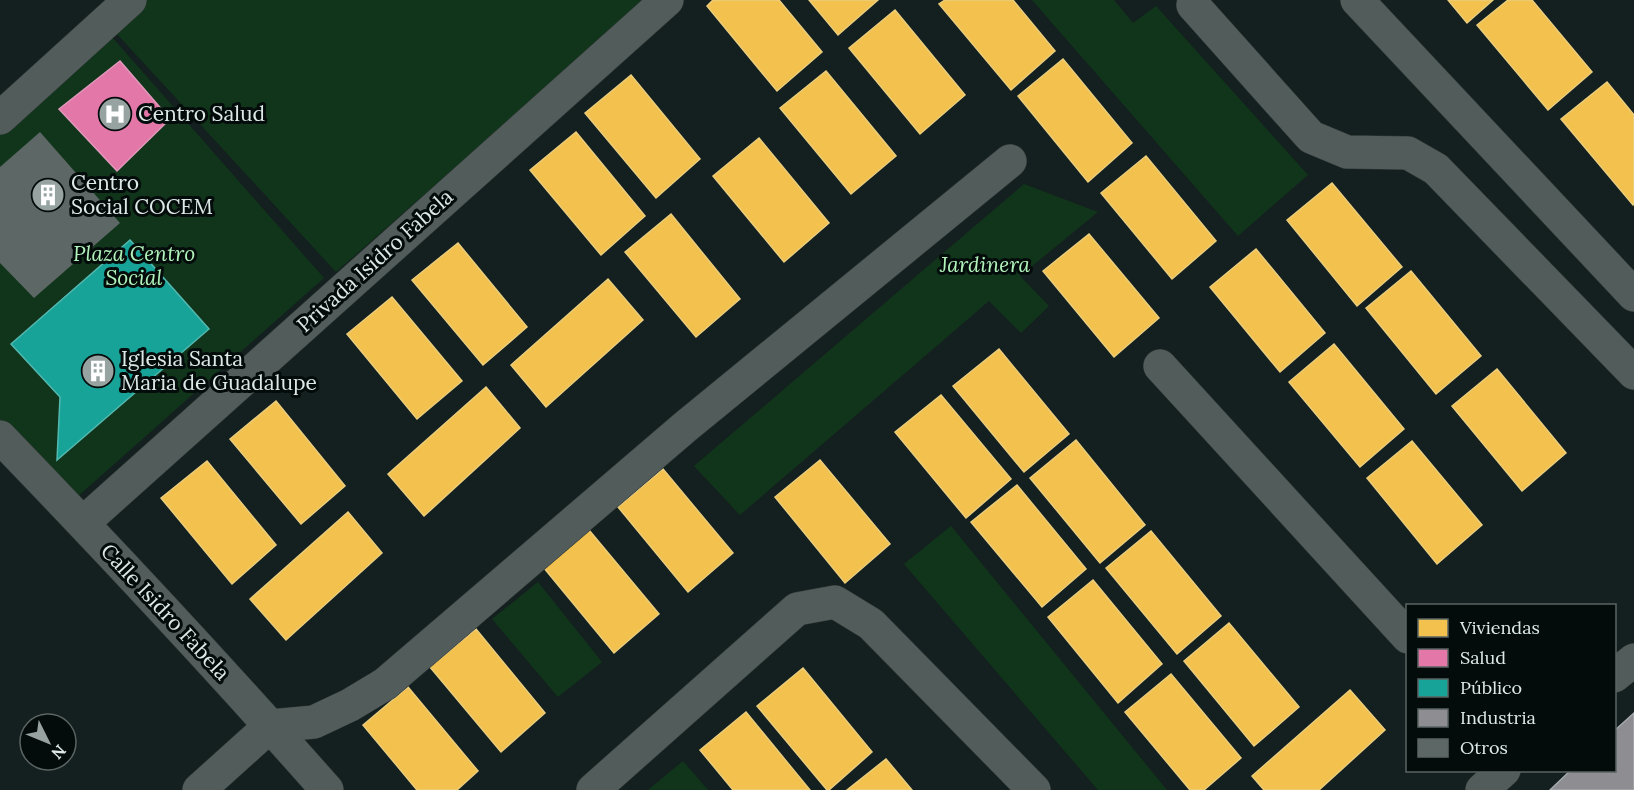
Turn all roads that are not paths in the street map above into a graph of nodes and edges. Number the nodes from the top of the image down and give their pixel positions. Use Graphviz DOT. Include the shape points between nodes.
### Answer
graph roads {
  1 [pos="130,0"];
  2 [pos="667,0"];
  3 [pos="1357,0"];
  4 [pos="1193,5"];
  5 [pos="0,118"];
  6 [pos="1010,160"];
  7 [pos="1634,295"];
  8 [pos="1160,366"];
  9 [pos="1634,374"];
  10 [pos="0,437"];
  11 [pos="83,523"];
  12 [pos="1406,636"];
  13 [pos="1634,660"];
  14 [pos="1616,674"];
  15 [pos="270,726"];
  16 [pos="1503,772"];
  17 [pos="199,790"];
  18 [pos="327,790"];
  19 [pos="593,790"];
  20 [pos="1034,790"];
  21 [pos="1482,790"];
  1 -- 5 [label="street"];
  2 -- 11 [label="street, Privada Isidro Fabela"];
  3 -- 7 [label="street"];
  4 -- 9 [label="street" via="1311,137 1347,152 1408,153 1436,168"];
  6 -- 15 [label="street" via="685,427 385,684 314,722"];
  8 -- 12 [label="street"];
  10 -- 11 [label="street, Calle Isidro Fabela"];
  11 -- 15 [label="street, Calle Isidro Fabela"];
  13 -- 14 [label="street"];
  15 -- 17 [label="street"];
  15 -- 18 [label="street, Calle Isidro Fabela"];
  16 -- 21 [label="street"];
  19 -- 20 [label="street" via="798,609 835,602 871,624"];
}
